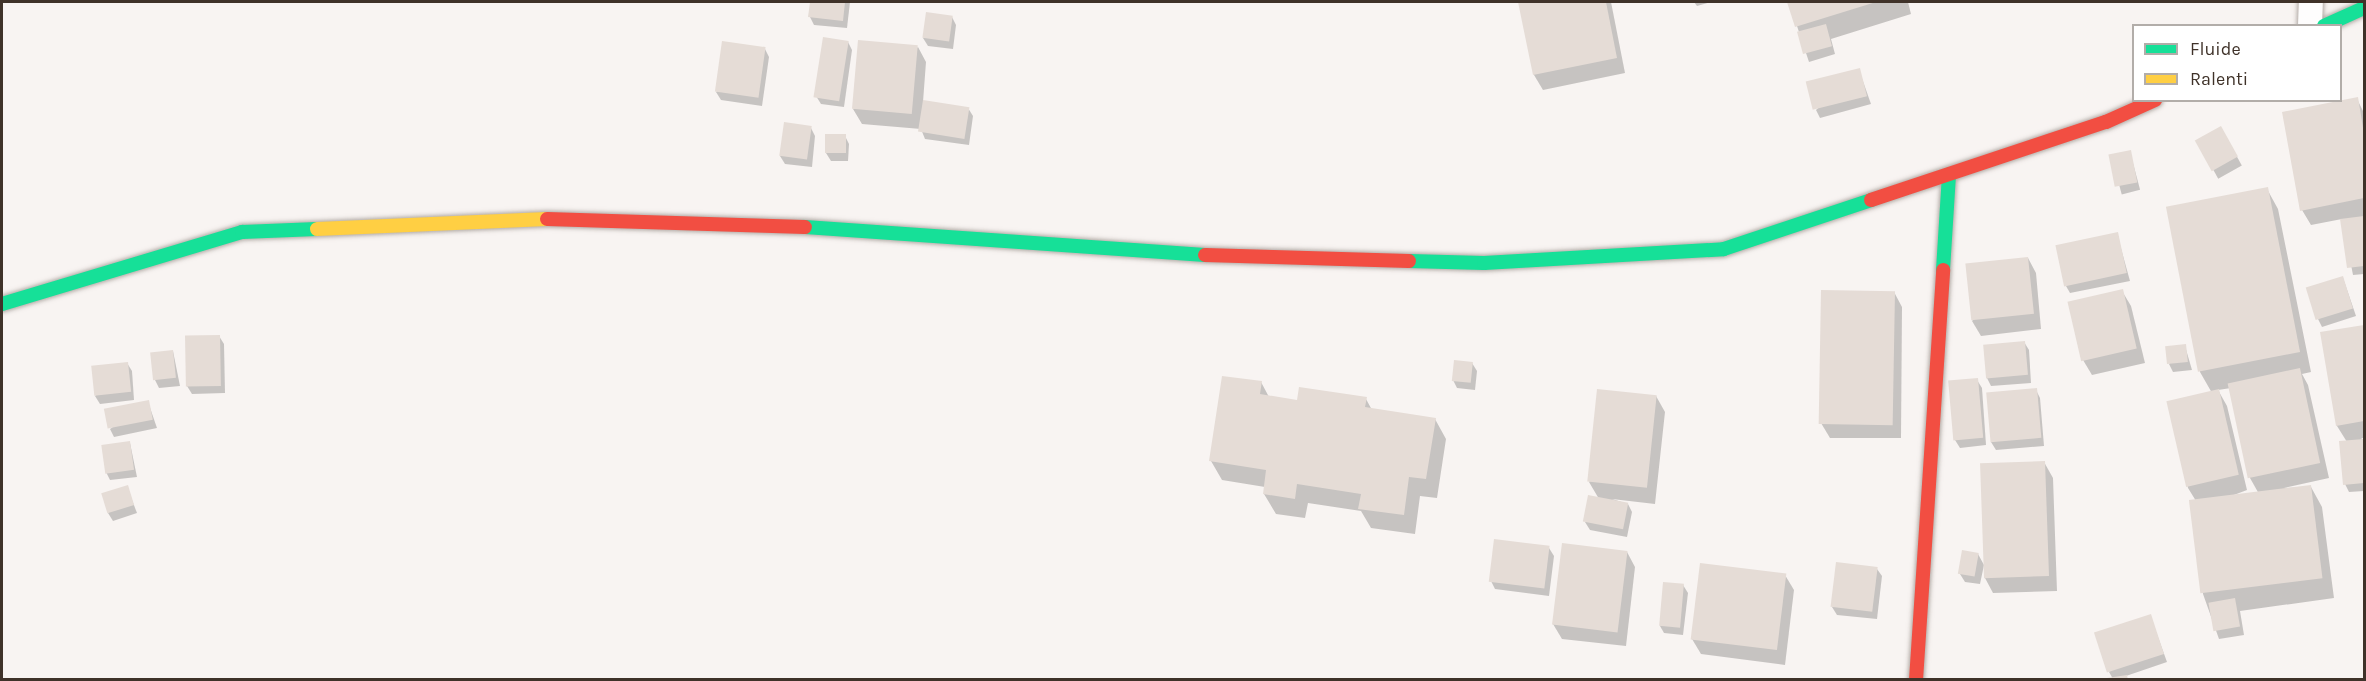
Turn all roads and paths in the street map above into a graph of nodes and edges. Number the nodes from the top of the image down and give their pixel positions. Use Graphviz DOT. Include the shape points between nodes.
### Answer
graph roads {
  1 [pos="2311,2"];
  2 [pos="2364,8"];
  3 [pos="2310,24"];
  4 [pos="2328,24"];
  5 [pos="2151,102"];
  6 [pos="1949,174"];
  7 [pos="2,304"];
  8 [pos="1916,680"];
  1 -- 3 [label="lane"];
  2 -- 4 [label="main road"];
  5 -- 6 [label="main road" via="2106,122"];
  6 -- 7 [label="main road" via="1724,249 1484,263 1187,254 856,230 539,219 242,232"];
  6 -- 8 [label="main road"];
}
